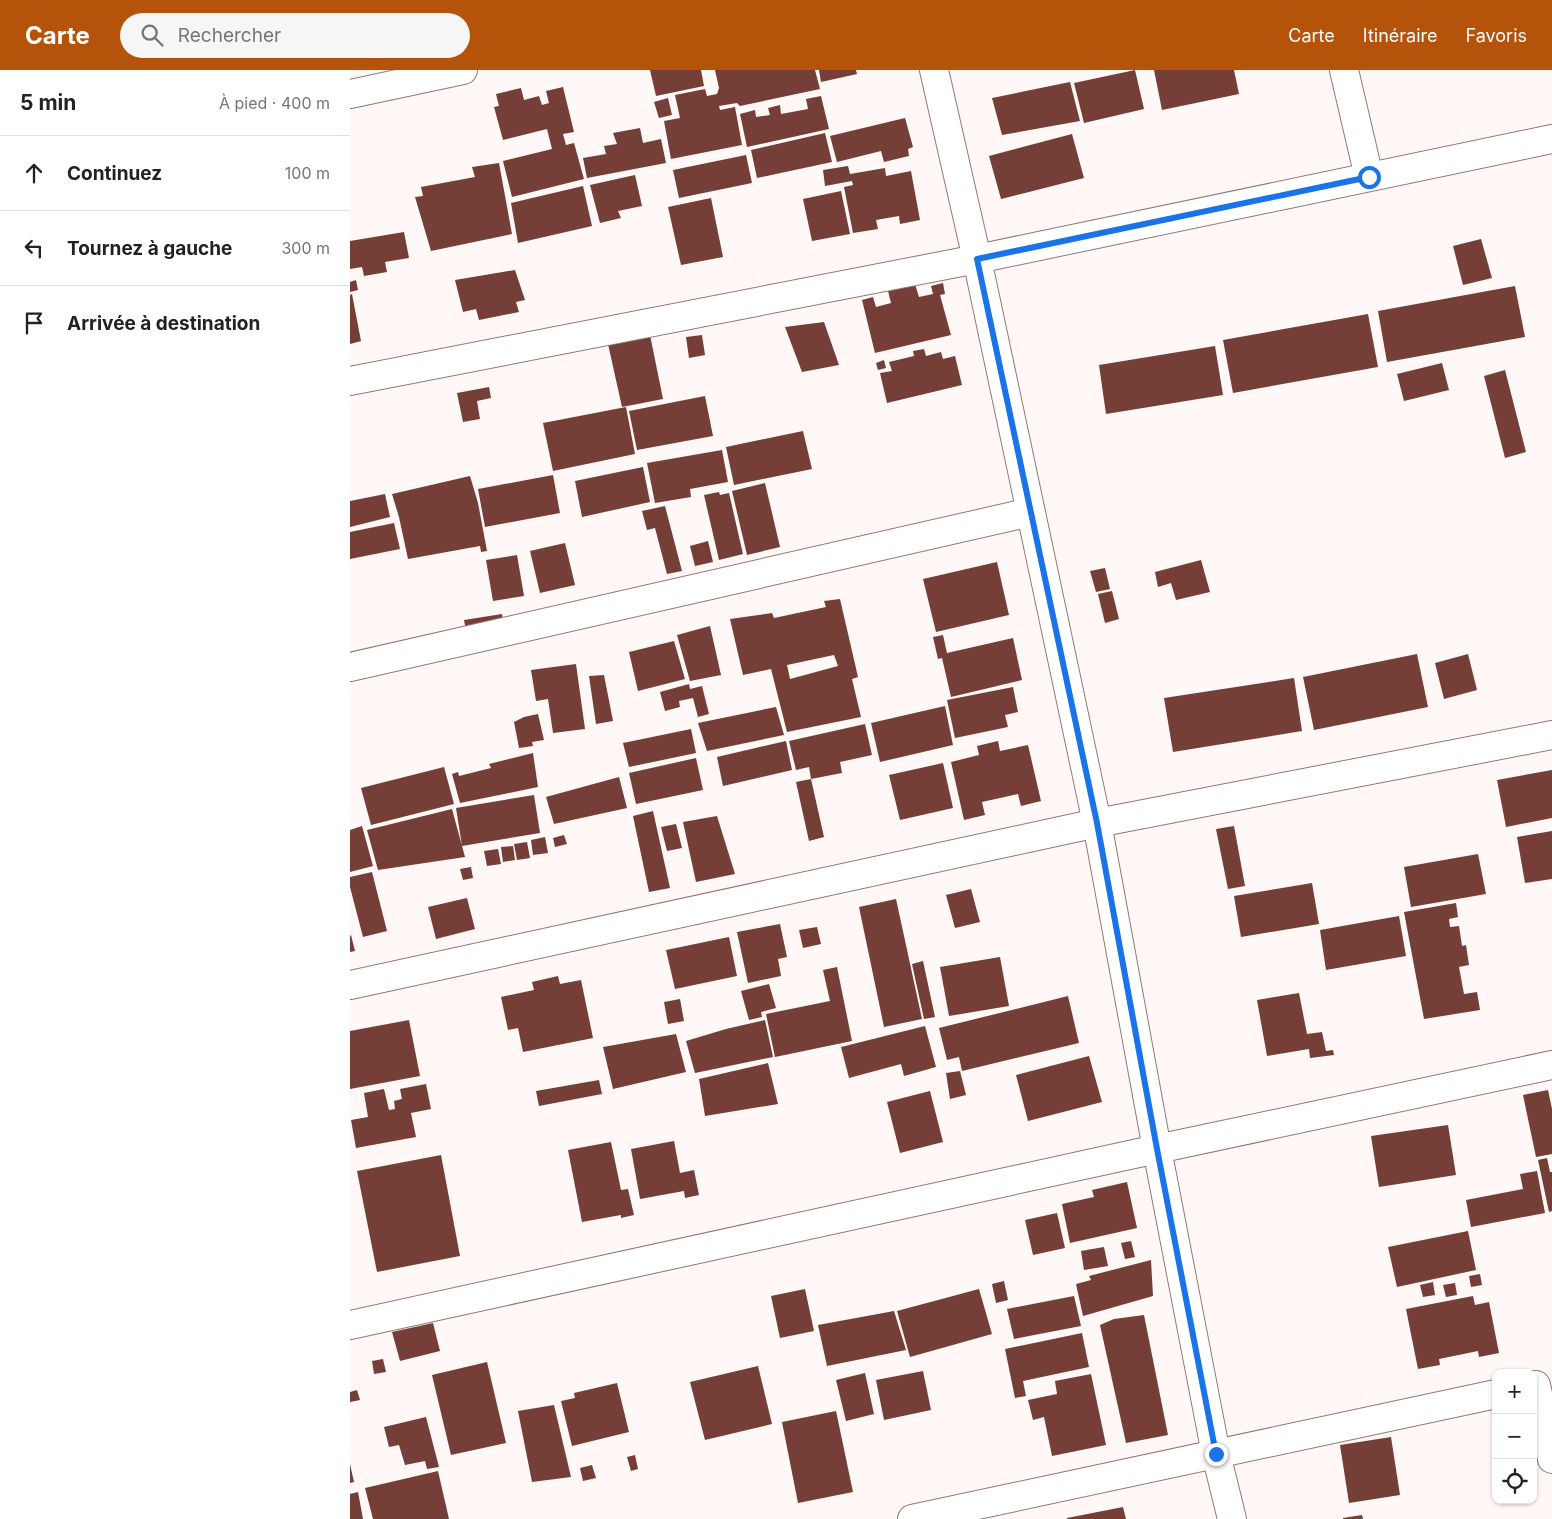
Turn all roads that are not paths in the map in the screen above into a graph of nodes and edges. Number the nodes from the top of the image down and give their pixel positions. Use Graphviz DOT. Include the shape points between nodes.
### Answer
graph roads {
  1 [pos="463,70"];
  2 [pos="934,70"];
  3 [pos="1344,70"];
  4 [pos="350,94"];
  5 [pos="1552,139"];
  6 [pos="1369,177"];
  7 [pos="977,259"];
  8 [pos="350,381"];
  9 [pos="1031,512"];
  10 [pos="350,667"];
  11 [pos="1552,735"];
  12 [pos="1097,823"];
  13 [pos="350,985"];
  14 [pos="1552,1066"];
  15 [pos="1157,1149"];
  16 [pos="350,1325"];
  17 [pos="1540,1384"];
  18 [pos="1492,1395"];
  19 [pos="1216,1454"];
  20 [pos="1552,1459"];
  21 [pos="912,1519"];
  22 [pos="1232,1519"];
  1 -- 4 [label="street"];
  2 -- 7 [label="street"];
  3 -- 6 [label="street"];
  5 -- 6 [label="street"];
  6 -- 7 [label="street"];
  7 -- 8 [label="street"];
  7 -- 9 [label="street"];
  9 -- 10 [label="street"];
  9 -- 12 [label="street"];
  11 -- 12 [label="street"];
  12 -- 13 [label="street"];
  12 -- 15 [label="street"];
  14 -- 15 [label="street"];
  15 -- 16 [label="street"];
  15 -- 19 [label="street"];
  17 -- 20 [label="street"];
  18 -- 19 [label="street"];
  19 -- 21 [label="street"];
  19 -- 22 [label="street"];
}
